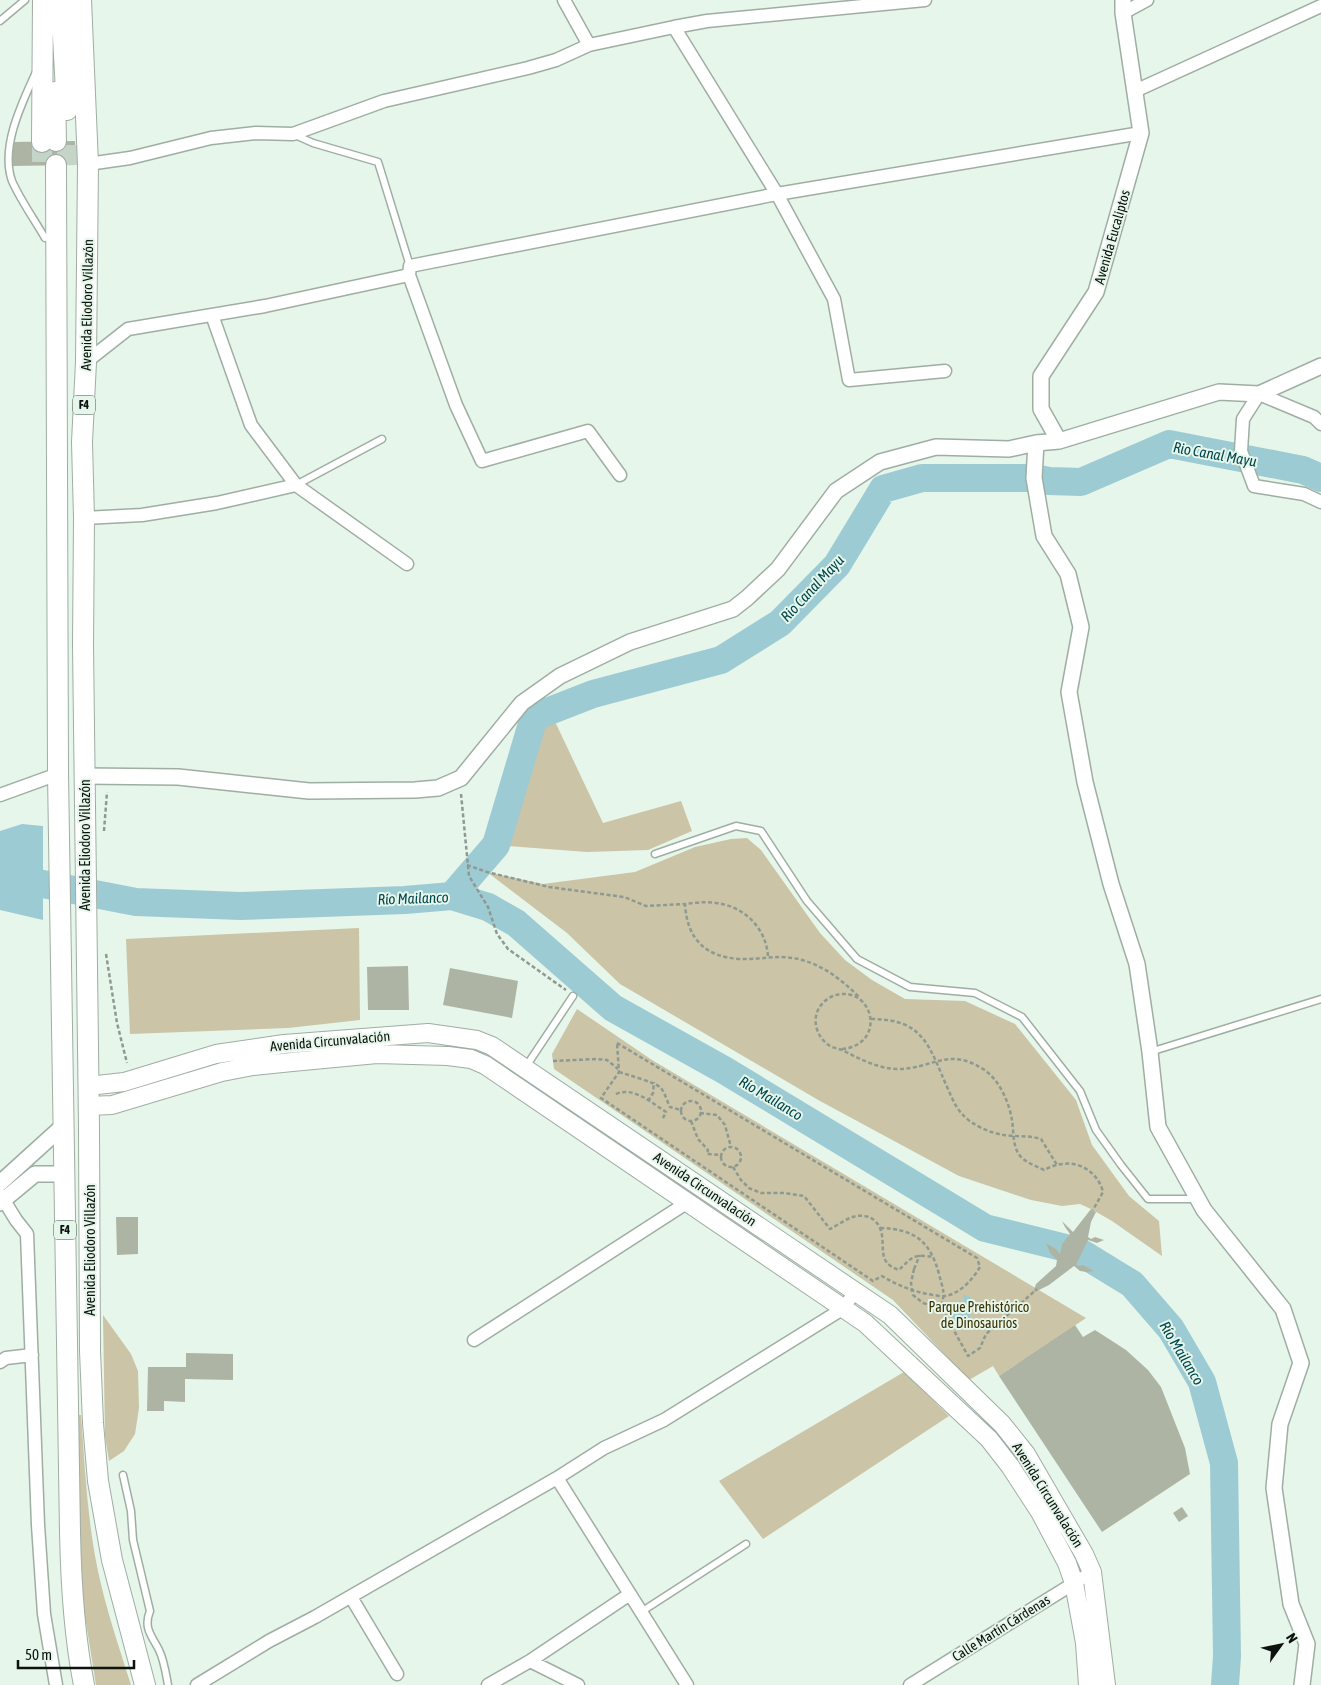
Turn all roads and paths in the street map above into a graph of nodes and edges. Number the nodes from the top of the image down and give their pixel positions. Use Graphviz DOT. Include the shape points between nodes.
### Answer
graph roads {
  1 [pos="25,0"];
  2 [pos="42,0"];
  3 [pos="53,0"];
  4 [pos="61,0"];
  5 [pos="81,0"];
  6 [pos="564,0"];
  7 [pos="925,0"];
  8 [pos="1147,0"];
  9 [pos="1321,6"];
  10 [pos="1123,7"];
  11 [pos="0,21"];
  12 [pos="674,26"];
  13 [pos="588,45"];
  14 [pos="41,59"];
  15 [pos="1135,91"];
  16 [pos="1141,133"];
  17 [pos="293,134"];
  18 [pos="55,142"];
  19 [pos="88,164"];
  20 [pos="777,194"];
  21 [pos="45,238"];
  22 [pos="410,270"];
  23 [pos="212,315"];
  24 [pos="86,362"];
  25 [pos="1321,366"];
  26 [pos="945,371"];
  27 [pos="1259,394"];
  28 [pos="1321,424"];
  29 [pos="382,439"];
  30 [pos="56,441"];
  31 [pos="1059,441"];
  32 [pos="1036,442"];
  33 [pos="620,475"];
  34 [pos="296,485"];
  35 [pos="1321,502"];
  36 [pos="84,518"];
  37 [pos="407,564"];
  38 [pos="58,774"];
  39 [pos="84,776"];
  40 [pos="108,776"];
  41 [pos="461,778"];
  42 [pos="0,796"];
  43 [pos="104,834"];
  44 [pos="655,854"];
  45 [pos="467,865"];
  46 [pos="685,904"];
  47 [pos="105,946"];
  48 [pos="768,956"];
  49 [pos="573,996"];
  50 [pos="1321,999"];
  51 [pos="863,1002"];
  52 [pos="871,1019"];
  53 [pos="433,1034"];
  54 [pos="842,1049"];
  55 [pos="1150,1052"];
  56 [pos="432,1056"];
  57 [pos="936,1061"];
  58 [pos="553,1062"];
  59 [pos="525,1069"];
  60 [pos="619,1071"];
  61 [pos="131,1079"];
  62 [pos="654,1082"];
  63 [pos="516,1085"];
  64 [pos="88,1086"];
  65 [pos="616,1094"];
  66 [pos="601,1098"];
  67 [pos="648,1101"];
  68 [pos="89,1106"];
  69 [pos="681,1110"];
  70 [pos="700,1113"];
  71 [pos="662,1120"];
  72 [pos="691,1121"];
  73 [pos="63,1126"];
  74 [pos="1014,1135"];
  75 [pos="731,1147"];
  76 [pos="721,1155"];
  77 [pos="1057,1165"];
  78 [pos="733,1167"];
  79 [pos="64,1174"];
  80 [pos="0,1183"];
  81 [pos="749,1198"];
  82 [pos="1,1199"];
  83 [pos="1198,1199"];
  84 [pos="688,1202"];
  85 [pos="1094,1210"];
  86 [pos="880,1228"];
  87 [pos="920,1255"];
  88 [pos="934,1257"];
  89 [pos="1038,1289"];
  90 [pos="855,1291"];
  91 [pos="945,1296"];
  92 [pos="844,1308"];
  93 [pos="940,1308"];
  94 [pos="474,1340"];
  95 [pos="32,1355"];
  96 [pos="0,1362"];
  97 [pos="972,1395"];
  98 [pos="955,1408"];
  99 [pos="123,1475"];
  100 [pos="557,1478"];
  101 [pos="746,1544"];
  102 [pos="1092,1572"];
  103 [pos="1074,1583"];
  104 [pos="630,1594"];
  105 [pos="351,1597"];
  106 [pos="641,1612"];
  107 [pos="530,1660"];
  108 [pos="397,1674"];
  109 [pos="56,1685"];
  110 [pos="84,1685"];
  111 [pos="145,1685"];
  112 [pos="168,1685"];
  113 [pos="197,1685"];
  114 [pos="488,1685"];
  115 [pos="578,1685"];
  116 [pos="687,1685"];
  117 [pos="910,1685"];
  118 [pos="1088,1685"];
  119 [pos="1106,1685"];
  120 [pos="1302,1685"];
  1 -- 11 [label="lane"];
  2 -- 14 [label="highway"];
  3 -- 18 [label="highway"];
  4 -- 18 [label="highway"];
  5 -- 19 [label="highway, Avenida Eliodoro Villazón / F4"];
  6 -- 13 [label="street"];
  7 -- 12 [label="street"];
  8 -- 10 [label="street"];
  9 -- 15 [label="street"];
  10 -- 15 [label="street, Avenida Eucaliptos"];
  12 -- 13 [label="street"];
  12 -- 20 [label="street"];
  13 -- 17 [label="street" via="556,60 528,68 384,101"];
  14 -- 18 [label="highway"];
  14 -- 21 [label="lane" via="12,129 8,166 12,180"];
  15 -- 16 [label="street, Avenida Eucaliptos"];
  16 -- 20 [label="street"];
  16 -- 31 [label="street, Avenida Eucaliptos" via="1096,292 1041,376 1041,409"];
  17 -- 19 [label="street" via="256,133 211,138 130,158"];
  17 -- 22 [label="lane" via="378,162"];
  19 -- 24 [label="highway, Avenida Eliodoro Villazón / F4"];
  20 -- 22 [label="street"];
  20 -- 26 [label="street" via="834,299 849,380"];
  21 -- 30 [label="highway, Avenida Eliodoro Villazón / F4"];
  21 -- 30 [label="highway, Avenida Eliodoro Villazón / F4" via="55,165"];
  22 -- 23 [label="street" via="265,306"];
  22 -- 33 [label="street" via="456,405 482,461 588,431"];
  23 -- 24 [label="street" via="128,329"];
  23 -- 34 [label="street" via="250,425"];
  24 -- 36 [label="highway, Avenida Eliodoro Villazón / F4" via="82,442"];
  25 -- 27 [label="street"];
  27 -- 28 [label="street" via="1314,417"];
  27 -- 31 [label="street" via="1219,392"];
  27 -- 35 [label="street" via="1243,419 1241,451 1254,486 1304,494"];
  29 -- 34 [label="lane"];
  30 -- 38 [label="highway, Avenida Eliodoro Villazón / F4"];
  31 -- 32 [label="street"];
  32 -- 41 [label="street" via="1009,449 936,447 880,462 836,491 778,569 740,604 630,642 560,676 522,703"];
  32 -- 55 [label="street" via="1034,478 1044,536 1068,574 1081,627 1069,692 1085,782 1111,884 1137,964"];
  34 -- 36 [label="street" via="217,503 142,514"];
  34 -- 37 [label="street"];
  36 -- 39 [label="highway, Avenida Eliodoro Villazón / F4"];
  38 -- 42 [label="street"];
  38 -- 73 [label="highway, Avenida Eliodoro Villazón / F4"];
  39 -- 40 [label="street"];
  39 -- 64 [label="highway, Avenida Eliodoro Villazón / F4"];
  40 -- 41 [label="street" via="178,777 309,791 415,790 438,788"];
  40 -- 43 [label="path"];
  41 -- 45 [label="path"];
  44 -- 83 [label="lane" via="736,826 761,831 807,900 858,959 910,987 975,993 1022,1017 1080,1091 1096,1130 1148,1199"];
  45 -- 46 [label="path" via="549,887 624,897 646,906"];
  45 -- 49 [label="path" via="469,876 488,907 497,934 508,949"];
  46 -- 48 [label="path" via="719,903 750,917 768,945"];
  46 -- 48 [label="path" via="689,928 707,950 741,959"];
  47 -- 61 [label="path" via="117,1023"];
  48 -- 51 [label="path" via="812,964 846,984"];
  49 -- 59 [label="lane"];
  50 -- 55 [label="lane"];
  51 -- 52 [label="path"];
  51 -- 54 [label="path" via="848,994 839,994 830,997 818,1009 816,1027 819,1035 833,1047"];
  52 -- 54 [label="path" via="870,1028 860,1044"];
  52 -- 57 [label="path" via="902,1024 920,1034"];
  53 -- 56 [label="street"];
  53 -- 59 [label="main road, Avenida Circunvalación" via="477,1040 492,1046"];
  53 -- 61 [label="main road, Avenida Circunvalación" via="284,1044 216,1054"];
  54 -- 57 [label="path" via="881,1067 897,1069"];
  55 -- 83 [label="street" via="1158,1127"];
  56 -- 63 [label="main road, Avenida Circunvalación" via="471,1060"];
  56 -- 68 [label="main road, Avenida Circunvalación" via="377,1054 253,1066 112,1105"];
  57 -- 74 [label="path" via="963,1115 978,1126 1002,1135"];
  57 -- 74 [label="path" via="957,1058 971,1061 986,1070 1004,1094"];
  58 -- 60 [label="path" via="607,1060"];
  59 -- 63 [label="street"];
  59 -- 90 [label="main road, Avenida Circunvalación"];
  60 -- 62 [label="path"];
  60 -- 66 [label="path"];
  60 -- 91 [label="path" via="617,1043 977,1258 980,1266 974,1277 959,1290"];
  61 -- 64 [label="main road, Avenida Circunvalación"];
  62 -- 67 [label="path"];
  62 -- 69 [label="path" via="670,1107"];
  63 -- 84 [label="main road, Avenida Circunvalación"];
  64 -- 68 [label="highway, Avenida Eliodoro Villazón / F4"];
  65 -- 67 [label="path" via="627,1091"];
  67 -- 71 [label="path" via="666,1112"];
  68 -- 111 [label="highway, Avenida Eliodoro Villazón / F4" via="90,1351 98,1481 112,1560"];
  69 -- 70 [label="path" via="683,1104 692,1100 698,1104"];
  69 -- 72 [label="path" via="682,1116"];
  70 -- 72 [label="path"];
  70 -- 75 [label="path" via="717,1115 725,1125"];
  72 -- 76 [label="path" via="698,1139 708,1150 707,1154"];
  73 -- 79 [label="highway, Avenida Eliodoro Villazón / F4"];
  73 -- 80 [label="street"];
  74 -- 77 [label="path" via="1042,1138"];
  74 -- 77 [label="path" via="1020,1156 1031,1164 1044,1170"];
  75 -- 76 [label="path"];
  75 -- 78 [label="path" via="741,1155 739,1164"];
  76 -- 78 [label="path" via="724,1164"];
  77 -- 85 [label="path" via="1076,1164 1091,1172 1103,1192"];
  78 -- 86 [label="path" via="749,1188 761,1193 804,1196 830,1229 863,1215 873,1218"];
  79 -- 82 [label="street" via="35,1174"];
  79 -- 110 [label="highway, Avenida Eliodoro Villazón / F4" via="71,1579"];
  81 -- 91 [label="path" via="873,1281 882,1276 917,1292"];
  82 -- 95 [label="street" via="26,1234"];
  83 -- 120 [label="street" via="1231,1246 1283,1309 1301,1363 1280,1424 1274,1488 1291,1604 1307,1644"];
  84 -- 92 [label="main road, Avenida Circunvalación"];
  84 -- 94 [label="street"];
  86 -- 87 [label="path" via="882,1252 892,1268 900,1270 910,1258"];
  86 -- 88 [label="path" via="894,1228 917,1237"];
  87 -- 88 [label="path"];
  87 -- 93 [label="path, bridge" via="914,1269 913,1295 923,1303"];
  88 -- 91 [label="path"];
  89 -- 93 [label="path" via="986,1334 980,1348 968,1356"];
  90 -- 92 [label="street"];
  90 -- 97 [label="main road, Avenida Circunvalación" via="890,1315"];
  91 -- 93 [label="path"];
  92 -- 98 [label="main road, Avenida Circunvalación" via="865,1322"];
  92 -- 100 [label="street" via="664,1420 604,1448"];
  95 -- 96 [label="street" via="6,1358"];
  95 -- 109 [label="street" via="44,1614"];
  97 -- 98 [label="street"];
  97 -- 102 [label="main road, Avenida Circunvalación" via="1002,1424 1026,1454"];
  98 -- 103 [label="main road, Avenida Circunvalación" via="989,1438 1010,1466 1040,1512"];
  99 -- 112 [label="lane" via="131,1512 132,1540 150,1611 146,1619 152,1639 160,1651"];
  100 -- 104 [label="street"];
  100 -- 105 [label="street"];
  101 -- 106 [label="lane"];
  102 -- 103 [label="street, Calle Martín Cárdenas"];
  102 -- 119 [label="main road, Avenida Circunvalación"];
  103 -- 117 [label="street, Calle Martín Cárdenas"];
  103 -- 118 [label="main road, Avenida Circunvalación" via="1085,1643"];
  104 -- 106 [label="street"];
  104 -- 107 [label="street"];
  105 -- 108 [label="street"];
  105 -- 113 [label="street"];
  106 -- 116 [label="street"];
  107 -- 114 [label="street"];
  107 -- 115 [label="street"];
}
